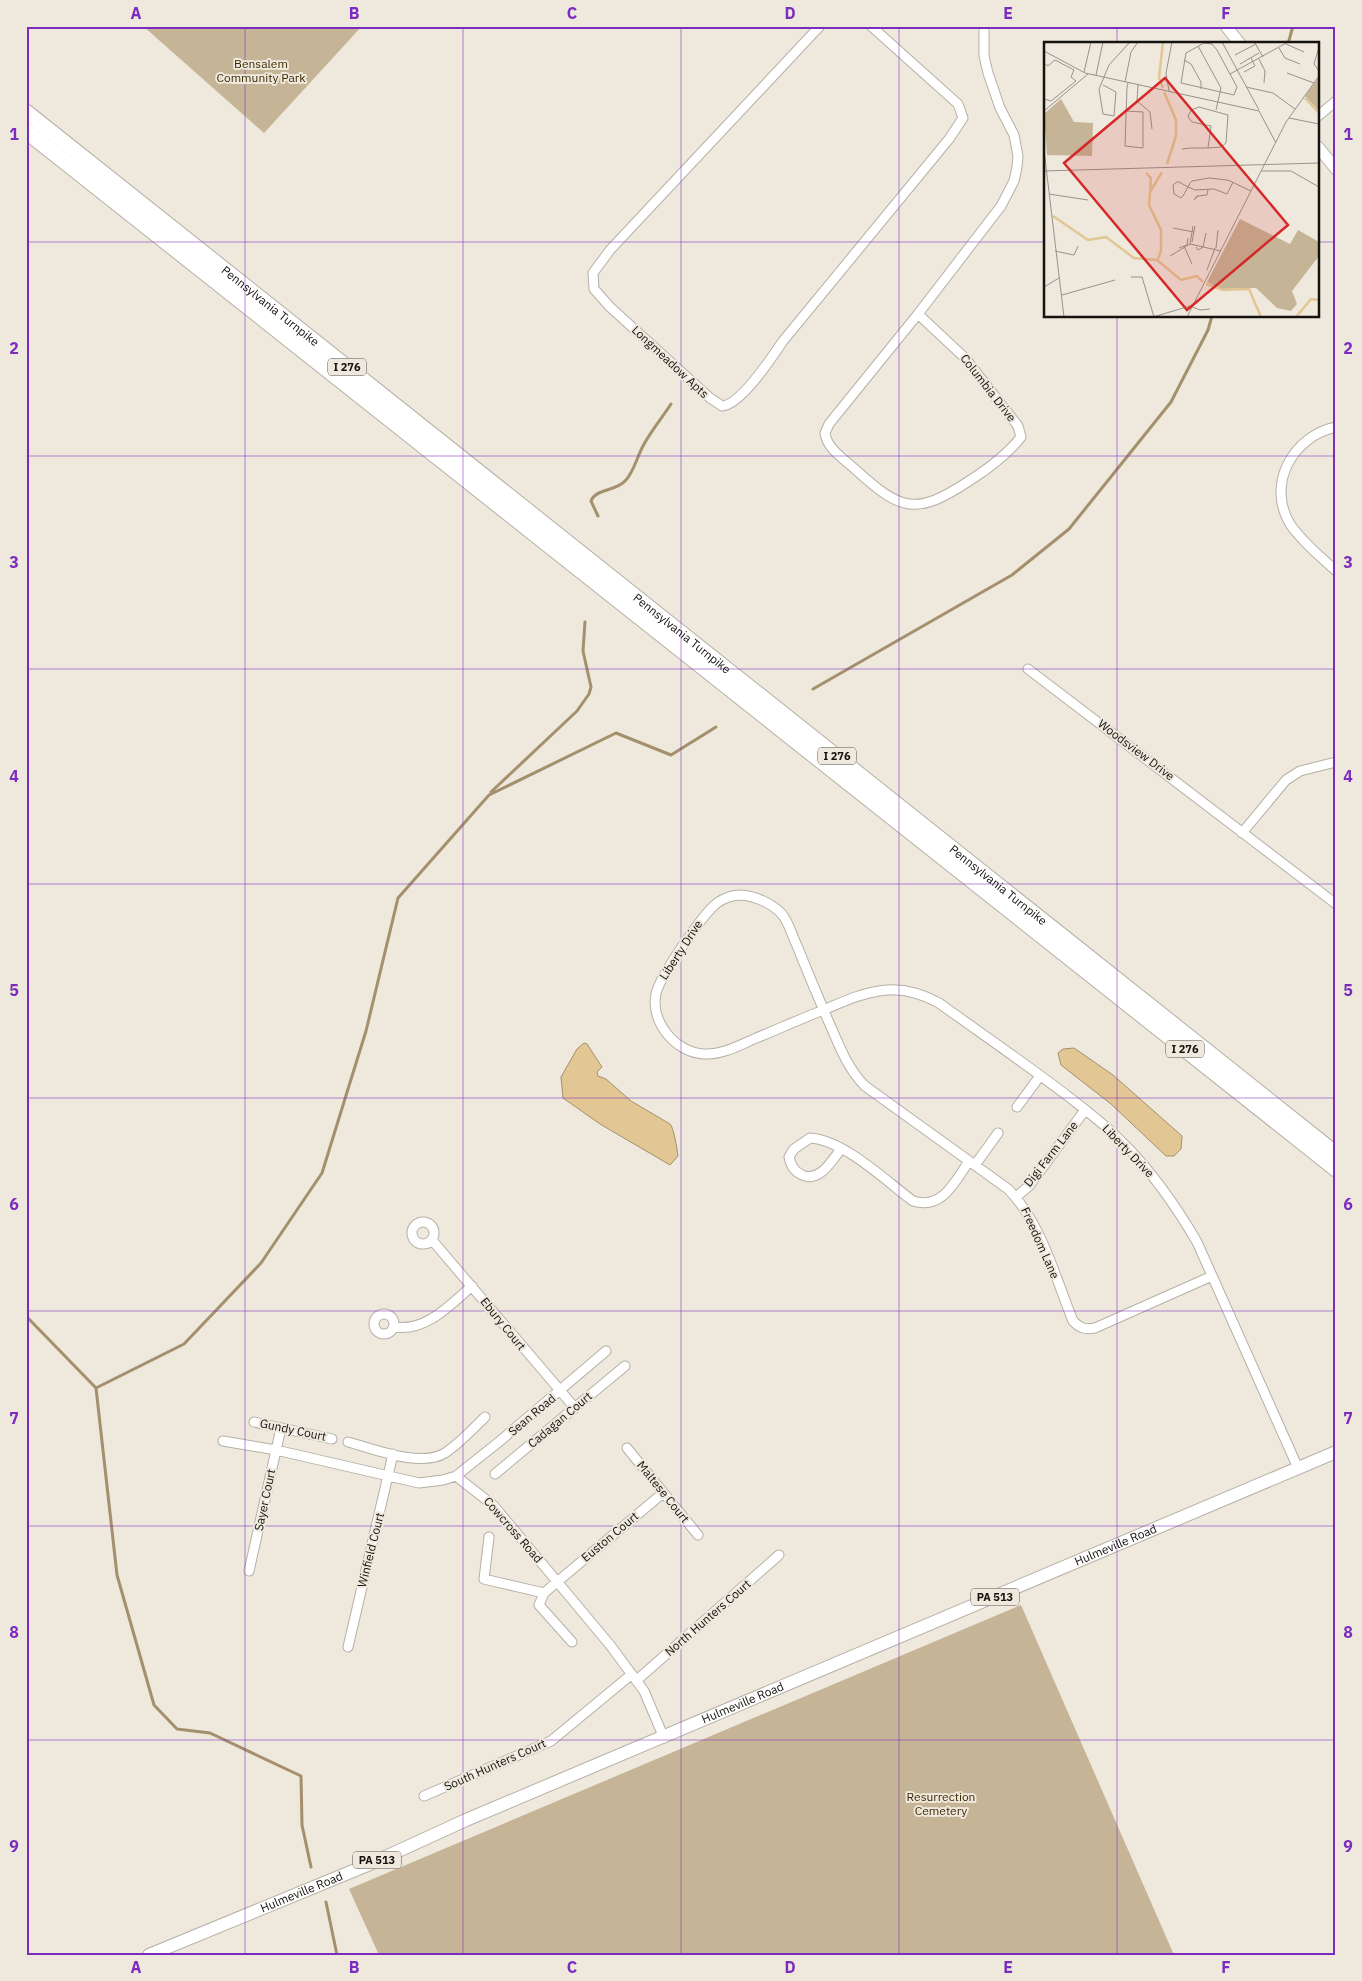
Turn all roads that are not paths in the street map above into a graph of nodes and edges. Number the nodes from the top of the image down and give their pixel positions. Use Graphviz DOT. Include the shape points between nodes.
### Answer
graph roads {
  1 [pos="820,26"];
  2 [pos="871,26"];
  3 [pos="984,26"];
  4 [pos="1226,26"];
  5 [pos="1238,42"];
  6 [pos="1336,100"];
  7 [pos="26,112"];
  8 [pos="1320,114"];
  9 [pos="26,131"];
  10 [pos="1320,149"];
  11 [pos="1336,169"];
  12 [pos="918,314"];
  13 [pos="1336,426"];
  14 [pos="1336,571"];
  15 [pos="1028,669"];
  16 [pos="1336,762"];
  17 [pos="1242,834"];
  18 [pos="1336,904"];
  19 [pos="824,1010"];
  20 [pos="1040,1076"];
  21 [pos="1017,1108"];
  22 [pos="1085,1110"];
  23 [pos="998,1133"];
  24 [pos="842,1149"];
  25 [pos="1336,1154"];
  26 [pos="972,1163"];
  27 [pos="1336,1169"];
  28 [pos="1016,1197"];
  29 [pos="432,1240"];
  30 [pos="1212,1276"];
  31 [pos="472,1286"];
  32 [pos="394,1327"];
  33 [pos="606,1351"];
  34 [pos="624,1366"];
  35 [pos="560,1391"];
  36 [pos="575,1408"];
  37 [pos="486,1417"];
  38 [pos="254,1422"];
  39 [pos="281,1428"];
  40 [pos="332,1438"];
  41 [pos="223,1441"];
  42 [pos="348,1442"];
  43 [pos="627,1448"];
  44 [pos="276,1450"];
  45 [pos="1336,1452"];
  46 [pos="393,1454"];
  47 [pos="1298,1468"];
  48 [pos="495,1474"];
  49 [pos="456,1476"];
  50 [pos="389,1477"];
  51 [pos="663,1493"];
  52 [pos="698,1535"];
  53 [pos="489,1537"];
  54 [pos="779,1555"];
  55 [pos="250,1571"];
  56 [pos="556,1582"];
  57 [pos="544,1593"];
  58 [pos="572,1642"];
  59 [pos="348,1647"];
  60 [pos="634,1677"];
  61 [pos="664,1738"];
  62 [pos="424,1796"];
  63 [pos="149,1955"];
  1 -- 2 [label="street, Longmeadow Apts" via="593,272 594,289 610,307 722,406 732,403 759,374 963,118 958,104"];
  3 -- 12 [label="street, Columbia Drive" via="984,56 1000,108 1014,135 1017,168 1001,206"];
  4 -- 5 [label="main road"];
  6 -- 8 [label="street"];
  7 -- 25 [label="highway, Pennsylvania Turnpike / I 276"];
  9 -- 27 [label="highway, Pennsylvania Turnpike / I 276"];
  10 -- 11 [label="main road"];
  12 -- 12 [label="street, Columbia Drive" via="825,433 829,445 880,492 892,499 916,504 938,501 947,496 1000,459 1021,437 1018,426 965,358"];
  13 -- 14 [label="street" via="1309,437 1294,453 1285,469 1282,499 1290,524"];
  15 -- 17 [label="street, Woodsview Drive"];
  16 -- 17 [label="street" via="1300,771 1286,780"];
  17 -- 18 [label="street, Woodsview Drive"];
  19 -- 19 [label="street, Liberty Drive" via="784,917 767,903 743,895 731,896 717,903 704,915 664,977 656,993 655,1008 666,1034 684,1049 705,1054 726,1051"];
  19 -- 20 [label="street, Liberty Drive" via="873,991 897,990 924,995"];
  19 -- 26 [label="street, Freedom Lane" via="854,1075"];
  20 -- 21 [label="street"];
  20 -- 22 [label="street, Liberty Drive"];
  22 -- 28 [label="street, Digi Farm Lane" via="1029,1186"];
  22 -- 30 [label="street, Liberty Drive" via="1125,1144 1164,1190 1197,1242"];
  23 -- 26 [label="street"];
  24 -- 24 [label="street" via="820,1174 814,1176 806,1177 796,1172 789,1157 794,1149 810,1138"];
  24 -- 26 [label="street" via="913,1201 923,1204 943,1197"];
  26 -- 28 [label="street, Freedom Lane"];
  28 -- 30 [label="street, Freedom Lane" via="1033,1223 1073,1321 1086,1330"];
  29 -- 31 [label="street, Ebury Court"];
  30 -- 47 [label="street, Liberty Drive"];
  31 -- 32 [label="street" via="425,1322 409,1328"];
  31 -- 35 [label="street, Ebury Court"];
  33 -- 35 [label="street, Sean Road"];
  34 -- 36 [label="street, Cadagan Court"];
  35 -- 36 [label="street, Ebury Court"];
  35 -- 49 [label="street, Sean Road"];
  36 -- 48 [label="street, Cadagan Court"];
  37 -- 46 [label="street" via="444,1454 431,1459"];
  38 -- 39 [label="street, Gundy Court"];
  39 -- 40 [label="street, Gundy Court"];
  39 -- 44 [label="street, Sayer Court"];
  41 -- 44 [label="street"];
  42 -- 46 [label="street"];
  43 -- 51 [label="street, Maltese Court"];
  44 -- 50 [label="street"];
  44 -- 55 [label="street, Sayer Court"];
  45 -- 47 [label="main road, Hulmeville Road / PA 513"];
  46 -- 50 [label="street, Winfield Court"];
  47 -- 61 [label="main road, Hulmeville Road / PA 513"];
  49 -- 50 [label="street" via="429,1483"];
  49 -- 56 [label="street, Cowcross Road" via="494,1506"];
  50 -- 59 [label="street, Winfield Court"];
  51 -- 52 [label="street, Maltese Court"];
  51 -- 56 [label="street, Euston Court"];
  53 -- 57 [label="street" via="484,1579"];
  54 -- 60 [label="street, North Hunters Court"];
  56 -- 57 [label="street"];
  56 -- 60 [label="street, Cowcross Road"];
  57 -- 58 [label="street" via="539,1605"];
  60 -- 61 [label="street, Cowcross Road"];
  60 -- 62 [label="street, South Hunters Court" via="551,1741"];
  61 -- 63 [label="main road, Hulmeville Road / PA 513"];
}
